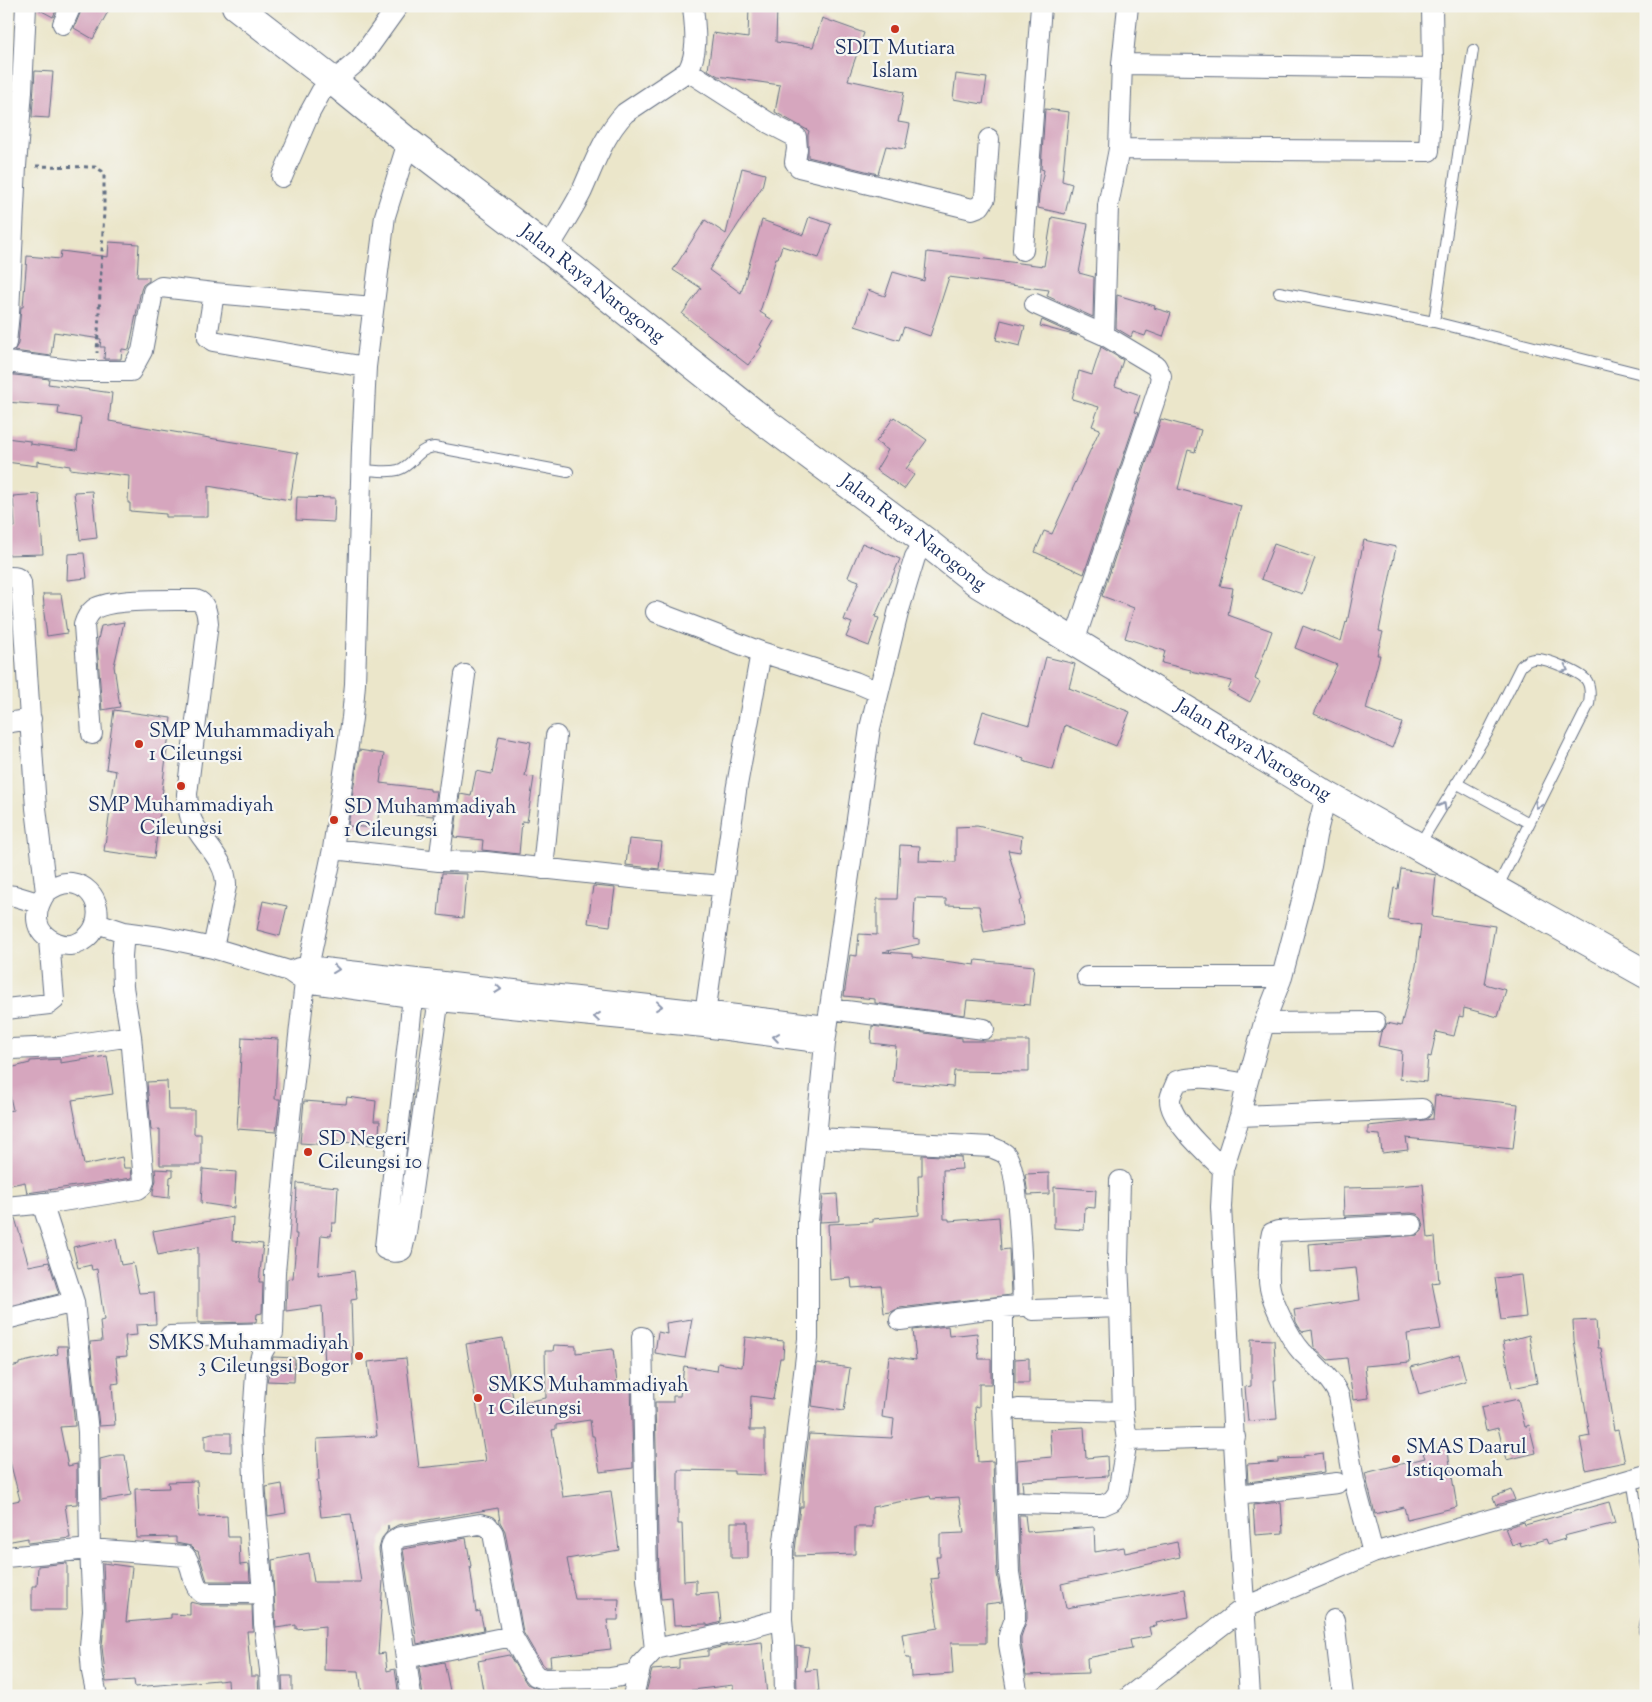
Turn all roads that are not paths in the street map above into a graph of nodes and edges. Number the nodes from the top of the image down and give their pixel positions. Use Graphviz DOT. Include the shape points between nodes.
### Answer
graph roads {
  1 [pos="26,6"];
  2 [pos="236,6"];
  3 [pos="398,6"];
  4 [pos="693,6"];
  5 [pos="1041,6"];
  6 [pos="1128,6"];
  7 [pos="1432,6"];
  8 [pos="1473,50"];
  9 [pos="1122,64"];
  10 [pos="14,65"];
  11 [pos="1433,68"];
  12 [pos="688,71"];
  13 [pos="333,80"];
  14 [pos="989,139"];
  15 [pos="408,142"];
  16 [pos="1119,149"];
  17 [pos="282,177"];
  18 [pos="548,249"];
  19 [pos="1023,250"];
  20 [pos="1279,292"];
  21 [pos="214,293"];
  22 [pos="1035,304"];
  23 [pos="373,307"];
  24 [pos="1434,322"];
  25 [pos="1104,335"];
  26 [pos="6,343"];
  27 [pos="6,362"];
  28 [pos="366,367"];
  29 [pos="1646,375"];
  30 [pos="362,470"];
  31 [pos="568,472"];
  32 [pos="925,541"];
  33 [pos="6,577"];
  34 [pos="656,612"];
  35 [pos="1074,642"];
  36 [pos="761,652"];
  37 [pos="465,675"];
  38 [pos="878,692"];
  39 [pos="31,719"];
  40 [pos="6,723"];
  41 [pos="92,734"];
  42 [pos="556,736"];
  43 [pos="1456,783"];
  44 [pos="1326,795"];
  45 [pos="1529,823"];
  46 [pos="1418,848"];
  47 [pos="333,849"];
  48 [pos="439,861"];
  49 [pos="543,870"];
  50 [pos="722,886"];
  51 [pos="1496,890"];
  52 [pos="6,895"];
  53 [pos="42,898"];
  54 [pos="97,923"];
  55 [pos="124,932"];
  56 [pos="49,940"];
  57 [pos="213,948"];
  58 [pos="301,973"];
  59 [pos="1646,974"];
  60 [pos="1087,977"];
  61 [pos="1282,977"];
  62 [pos="414,989"];
  63 [pos="440,992"];
  64 [pos="6,1009"];
  65 [pos="705,1019"];
  66 [pos="1376,1022"];
  67 [pos="1264,1023"];
  68 [pos="828,1026"];
  69 [pos="984,1029"];
  70 [pos="131,1036"];
  71 [pos="6,1053"];
  72 [pos="1247,1084"];
  73 [pos="1422,1109"];
  74 [pos="1240,1116"];
  75 [pos="817,1138"];
  76 [pos="1223,1169"];
  77 [pos="1120,1180"];
  78 [pos="42,1202"];
  79 [pos="6,1207"];
  80 [pos="1412,1225"];
  81 [pos="74,1302"];
  82 [pos="1003,1306"];
  83 [pos="1120,1307"];
  84 [pos="1033,1310"];
  85 [pos="6,1319"];
  86 [pos="900,1320"];
  87 [pos="273,1333"];
  88 [pos="170,1336"];
  89 [pos="642,1337"];
  90 [pos="1018,1409"];
  91 [pos="1123,1412"];
  92 [pos="1235,1437"];
  93 [pos="1127,1440"];
  94 [pos="1639,1477"];
  95 [pos="1337,1483"];
  96 [pos="1237,1496"];
  97 [pos="1019,1503"];
  98 [pos="90,1549"];
  99 [pos="1373,1553"];
  100 [pos="6,1557"];
  101 [pos="1646,1567"];
  102 [pos="263,1593"];
  103 [pos="1245,1607"];
  104 [pos="782,1619"];
  105 [pos="1334,1620"];
  106 [pos="1646,1620"];
  107 [pos="1644,1631"];
  108 [pos="512,1636"];
  109 [pos="654,1649"];
  110 [pos="406,1658"];
  111 [pos="639,1673"];
  112 [pos="1135,1694"];
  113 [pos="97,1696"];
  114 [pos="271,1696"];
  115 [pos="411,1696"];
  116 [pos="633,1696"];
  117 [pos="785,1696"];
  118 [pos="1018,1696"];
  119 [pos="1250,1696"];
  120 [pos="1343,1696"];
  1 -- 10 [label="street"];
  2 -- 13 [label="main road, Jalan Raya Narogong"];
  3 -- 13 [label="street" via="360,59"];
  4 -- 12 [label="street" via="696,45"];
  5 -- 19 [label="street"];
  6 -- 9 [label="street"];
  7 -- 11 [label="street"];
  8 -- 24 [label="lane"];
  9 -- 11 [label="street"];
  9 -- 16 [label="street"];
  10 -- 26 [label="street" via="22,91"];
  11 -- 16 [label="street" via="1429,151"];
  12 -- 14 [label="street" via="796,137 795,162 799,167 972,209 980,206 985,198"];
  12 -- 18 [label="street" via="618,120"];
  13 -- 15 [label="main road, Jalan Raya Narogong"];
  13 -- 17 [label="street" via="321,92"];
  15 -- 18 [label="main road, Jalan Raya Narogong"];
  15 -- 23 [label="street" via="385,216"];
  16 -- 25 [label="street" via="1108,206"];
  18 -- 32 [label="main road, Jalan Raya Narogong" via="769,425"];
  20 -- 24 [label="lane"];
  21 -- 23 [label="street"];
  21 -- 27 [label="street" via="161,286 152,292 142,351 129,372"];
  21 -- 28 [label="street" via="208,330 213,341"];
  22 -- 25 [label="street"];
  23 -- 28 [label="street"];
  24 -- 29 [label="lane"];
  25 -- 35 [label="street" via="1156,366 1161,376"];
  28 -- 30 [label="street"];
  30 -- 31 [label="lane" via="397,471 426,448 434,447"];
  30 -- 47 [label="street" via="355,684"];
  32 -- 35 [label="main road, Jalan Raya Narogong" via="979,584"];
  32 -- 38 [label="street" via="915,557"];
  33 -- 39 [label="street" via="19,578 21,583"];
  34 -- 36 [label="street"];
  35 -- 44 [label="main road, Jalan Raya Narogong"];
  36 -- 38 [label="street"];
  36 -- 50 [label="street"];
  37 -- 48 [label="street"];
  38 -- 68 [label="street" via="870,728"];
  39 -- 40 [label="street"];
  39 -- 53 [label="street"];
  41 -- 57 [label="street" via="84,625 90,613 98,606 123,602 200,601 208,623 187,794 193,822 226,876"];
  42 -- 49 [label="street"];
  43 -- 45 [label="lane"];
  43 -- 45 [label="lane, one-way" via="1488,732 1521,666 1528,660 1547,660 1585,679 1589,685 1589,704"];
  46 -- 43 [label="lane, one-way"];
  44 -- 46 [label="main road, Jalan Raya Narogong"];
  44 -- 61 [label="street"];
  45 -- 51 [label="lane"];
  46 -- 51 [label="main road, Jalan Raya Narogong"];
  47 -- 48 [label="street"];
  47 -- 58 [label="street"];
  48 -- 49 [label="street" via="486,862"];
  49 -- 50 [label="street"];
  50 -- 65 [label="street"];
  51 -- 59 [label="main road, Jalan Raya Narogong"];
  52 -- 53 [label="street"];
  53 -- 54 [label="street" via="57,885 70,883 83,888 96,903"];
  53 -- 56 [label="street" via="36,917 40,930"];
  54 -- 55 [label="street"];
  54 -- 56 [label="street" via="90,936 78,944 63,946"];
  55 -- 57 [label="street"];
  55 -- 70 [label="street" via="123,987"];
  56 -- 64 [label="street" via="54,1000 49,1004"];
  57 -- 58 [label="street"];
  58 -- 62 [label="street"];
  58 -- 87 [label="street" via="275,1272"];
  60 -- 61 [label="street"];
  61 -- 67 [label="street"];
  62 -- 63 [label="street"];
  62 -- 63 [label="street" via="385,1247 398,1252 402,1250 406,1233"];
  63 -- 65 [label="street"];
  65 -- 68 [label="street"];
  66 -- 67 [label="street"];
  67 -- 72 [label="street"];
  68 -- 69 [label="street"];
  68 -- 75 [label="street"];
  70 -- 71 [label="street"];
  70 -- 78 [label="street" via="142,1186"];
  72 -- 74 [label="street"];
  72 -- 76 [label="street" via="1190,1078 1177,1081 1170,1100 1182,1128"];
  73 -- 74 [label="street"];
  74 -- 76 [label="street"];
  75 -- 82 [label="street" via="991,1147 1006,1154 1011,1166 1021,1234 1023,1306"];
  75 -- 104 [label="street" via="808,1222 808,1339 783,1550"];
  76 -- 92 [label="street" via="1221,1206"];
  77 -- 83 [label="street"];
  78 -- 79 [label="street"];
  78 -- 81 [label="street"];
  80 -- 99 [label="street" via="1278,1231 1272,1233 1271,1238 1268,1282 1272,1295 1296,1346 1330,1381 1339,1396 1354,1481"];
  81 -- 85 [label="street"];
  81 -- 98 [label="street" via="88,1432"];
  82 -- 86 [label="street"];
  82 -- 118 [label="street" via="1002,1401 1009,1573 1015,1608 1009,1644"];
  83 -- 84 [label="street"];
  83 -- 91 [label="street"];
  87 -- 88 [label="street"];
  87 -- 102 [label="street" via="262,1353 256,1374 252,1433"];
  89 -- 109 [label="street" via="647,1579"];
  90 -- 91 [label="street"];
  91 -- 93 [label="street"];
  92 -- 93 [label="street"];
  92 -- 96 [label="street"];
  93 -- 97 [label="street" via="1118,1493 1112,1501 1093,1505"];
  94 -- 99 [label="street"];
  94 -- 101 [label="lane"];
  95 -- 96 [label="street"];
  96 -- 103 [label="street"];
  98 -- 100 [label="street"];
  98 -- 102 [label="street" via="185,1556 196,1588 202,1593"];
  98 -- 113 [label="street" via="93,1611 90,1647"];
  99 -- 103 [label="street"];
  102 -- 114 [label="street"];
  103 -- 112 [label="street"];
  103 -- 119 [label="street"];
  104 -- 109 [label="street"];
  104 -- 117 [label="street"];
  105 -- 120 [label="street"];
  106 -- 107 [label="lane"];
  108 -- 110 [label="street"];
  108 -- 110 [label="street" via="493,1533 488,1526 480,1524 400,1538 393,1542 391,1548"];
  108 -- 111 [label="street" via="531,1670 544,1679 610,1678"];
  109 -- 111 [label="street" via="641,1664"];
  110 -- 115 [label="street"];
  111 -- 116 [label="street"];
}
